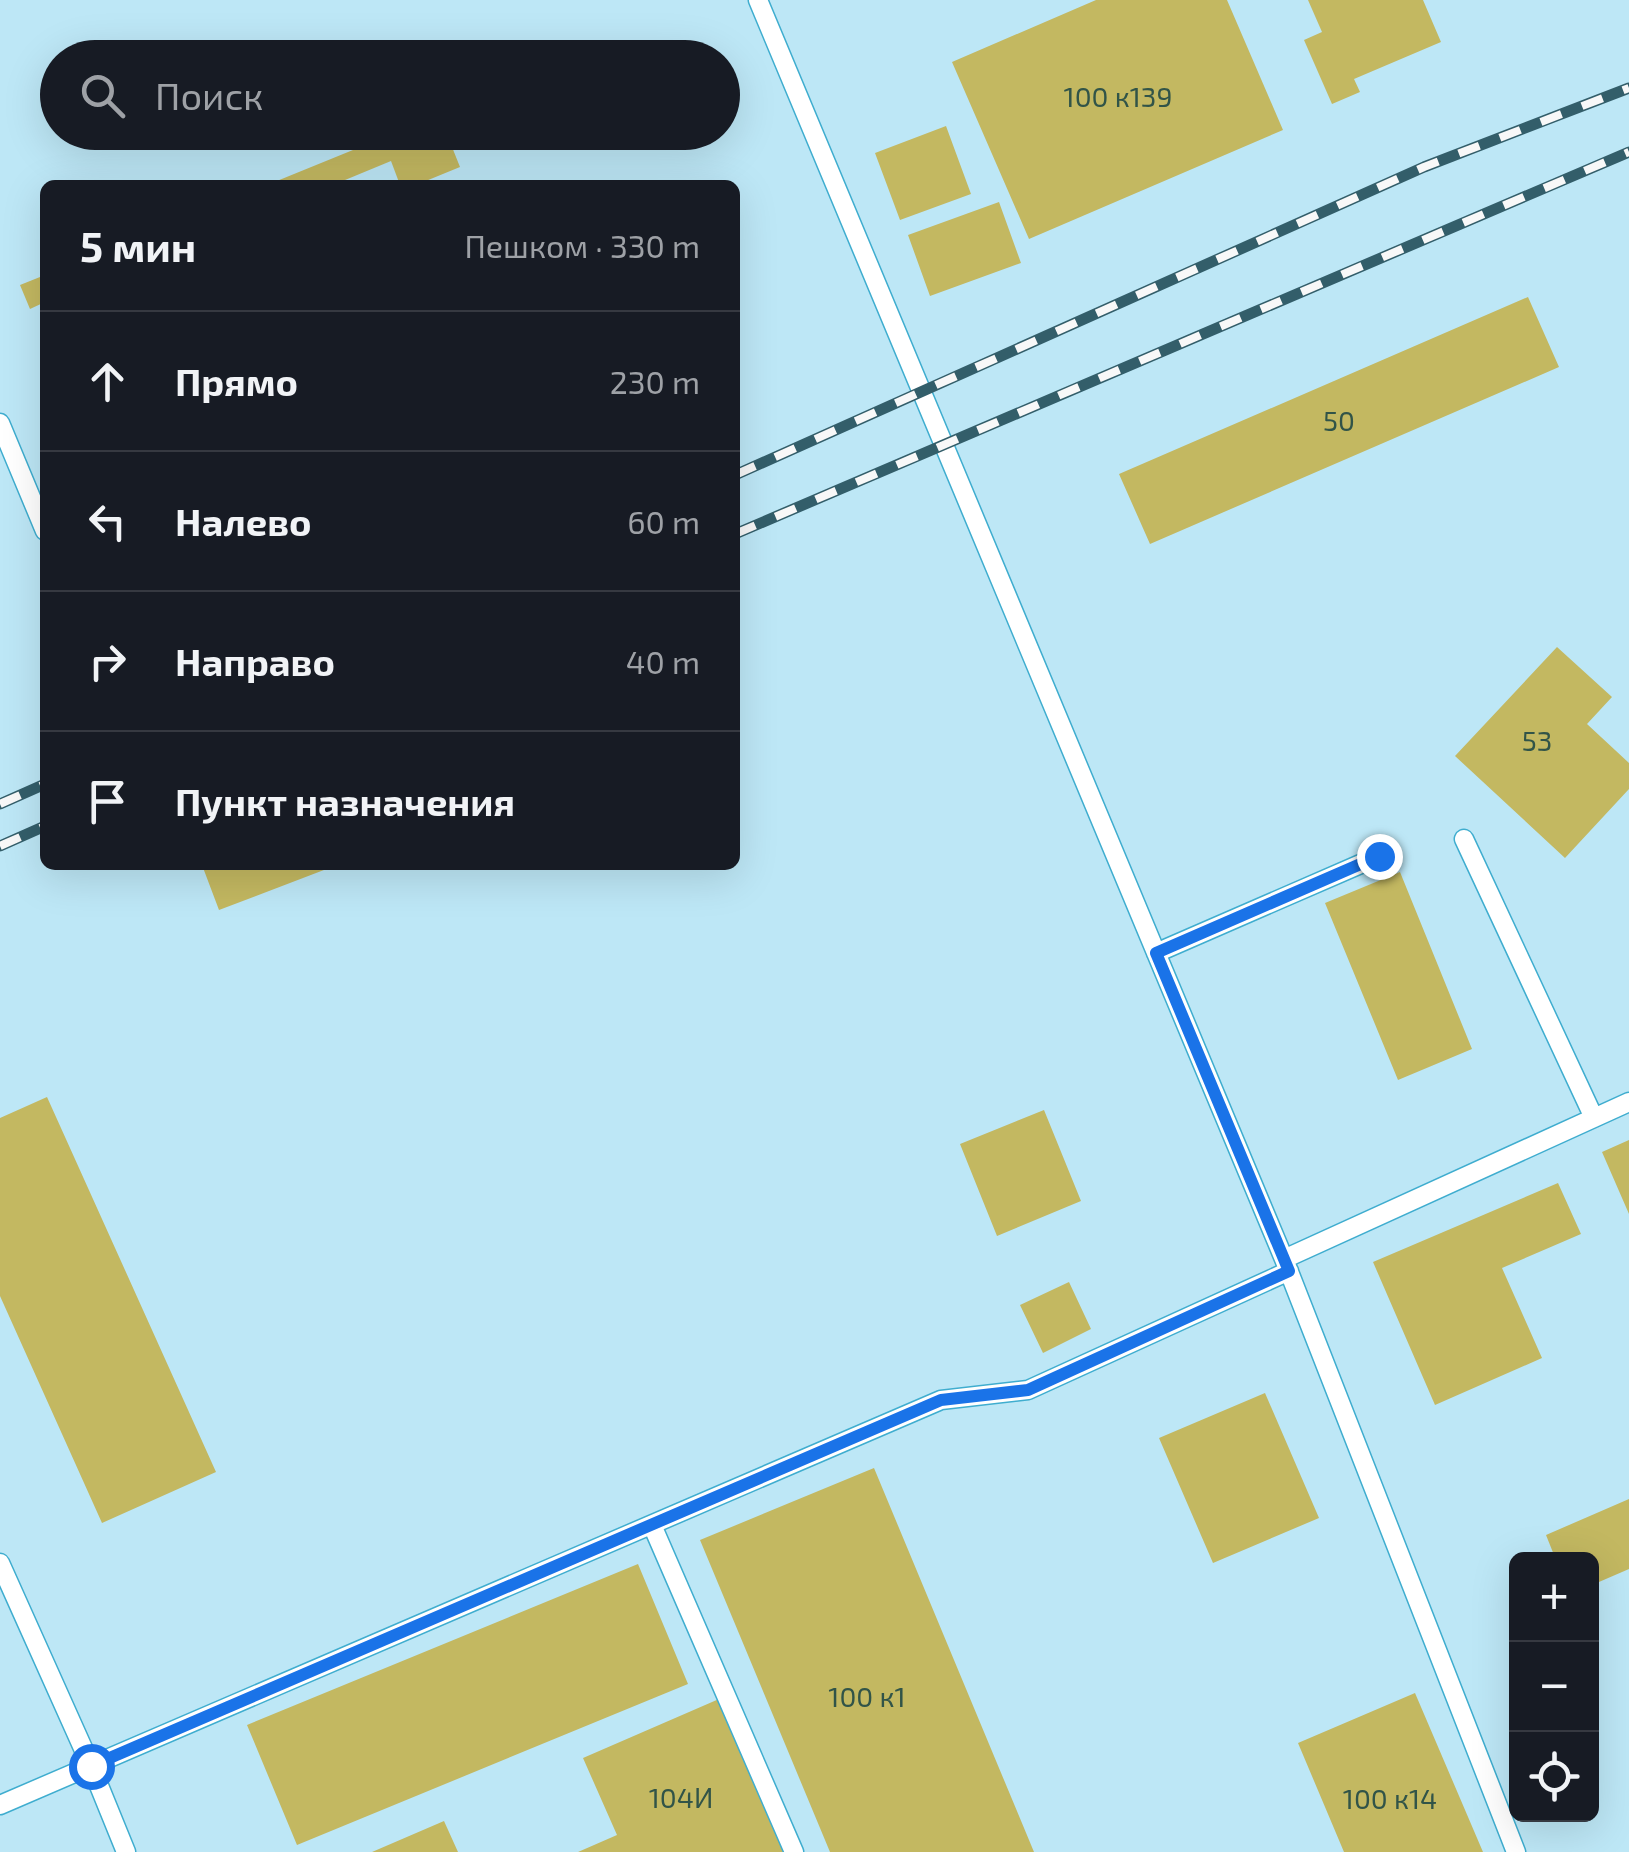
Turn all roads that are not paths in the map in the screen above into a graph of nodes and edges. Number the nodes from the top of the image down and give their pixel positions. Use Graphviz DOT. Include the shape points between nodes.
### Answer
graph roads {
  1 [pos="758,0"];
  2 [pos="0,423"];
  3 [pos="40,519"];
  4 [pos="1464,838"];
  5 [pos="1379,856"];
  6 [pos="1156,953"];
  7 [pos="1629,1102"];
  8 [pos="1594,1118"];
  9 [pos="1287,1265"];
  10 [pos="652,1524"];
  11 [pos="0,1563"];
  12 [pos="91,1766"];
  13 [pos="0,1805"];
  14 [pos="126,1852"];
  15 [pos="794,1852"];
  16 [pos="1516,1852"];
  1 -- 6 [label="lane"];
  2 -- 3 [label="lane"];
  4 -- 8 [label="lane"];
  5 -- 6 [label="lane"];
  6 -- 9 [label="lane"];
  7 -- 8 [label="lane"];
  8 -- 9 [label="lane"];
  9 -- 10 [label="lane" via="1028,1390 941,1400"];
  9 -- 16 [label="lane"];
  10 -- 12 [label="lane"];
  10 -- 15 [label="lane"];
  11 -- 12 [label="lane"];
  12 -- 13 [label="lane"];
  12 -- 14 [label="lane"];
}
